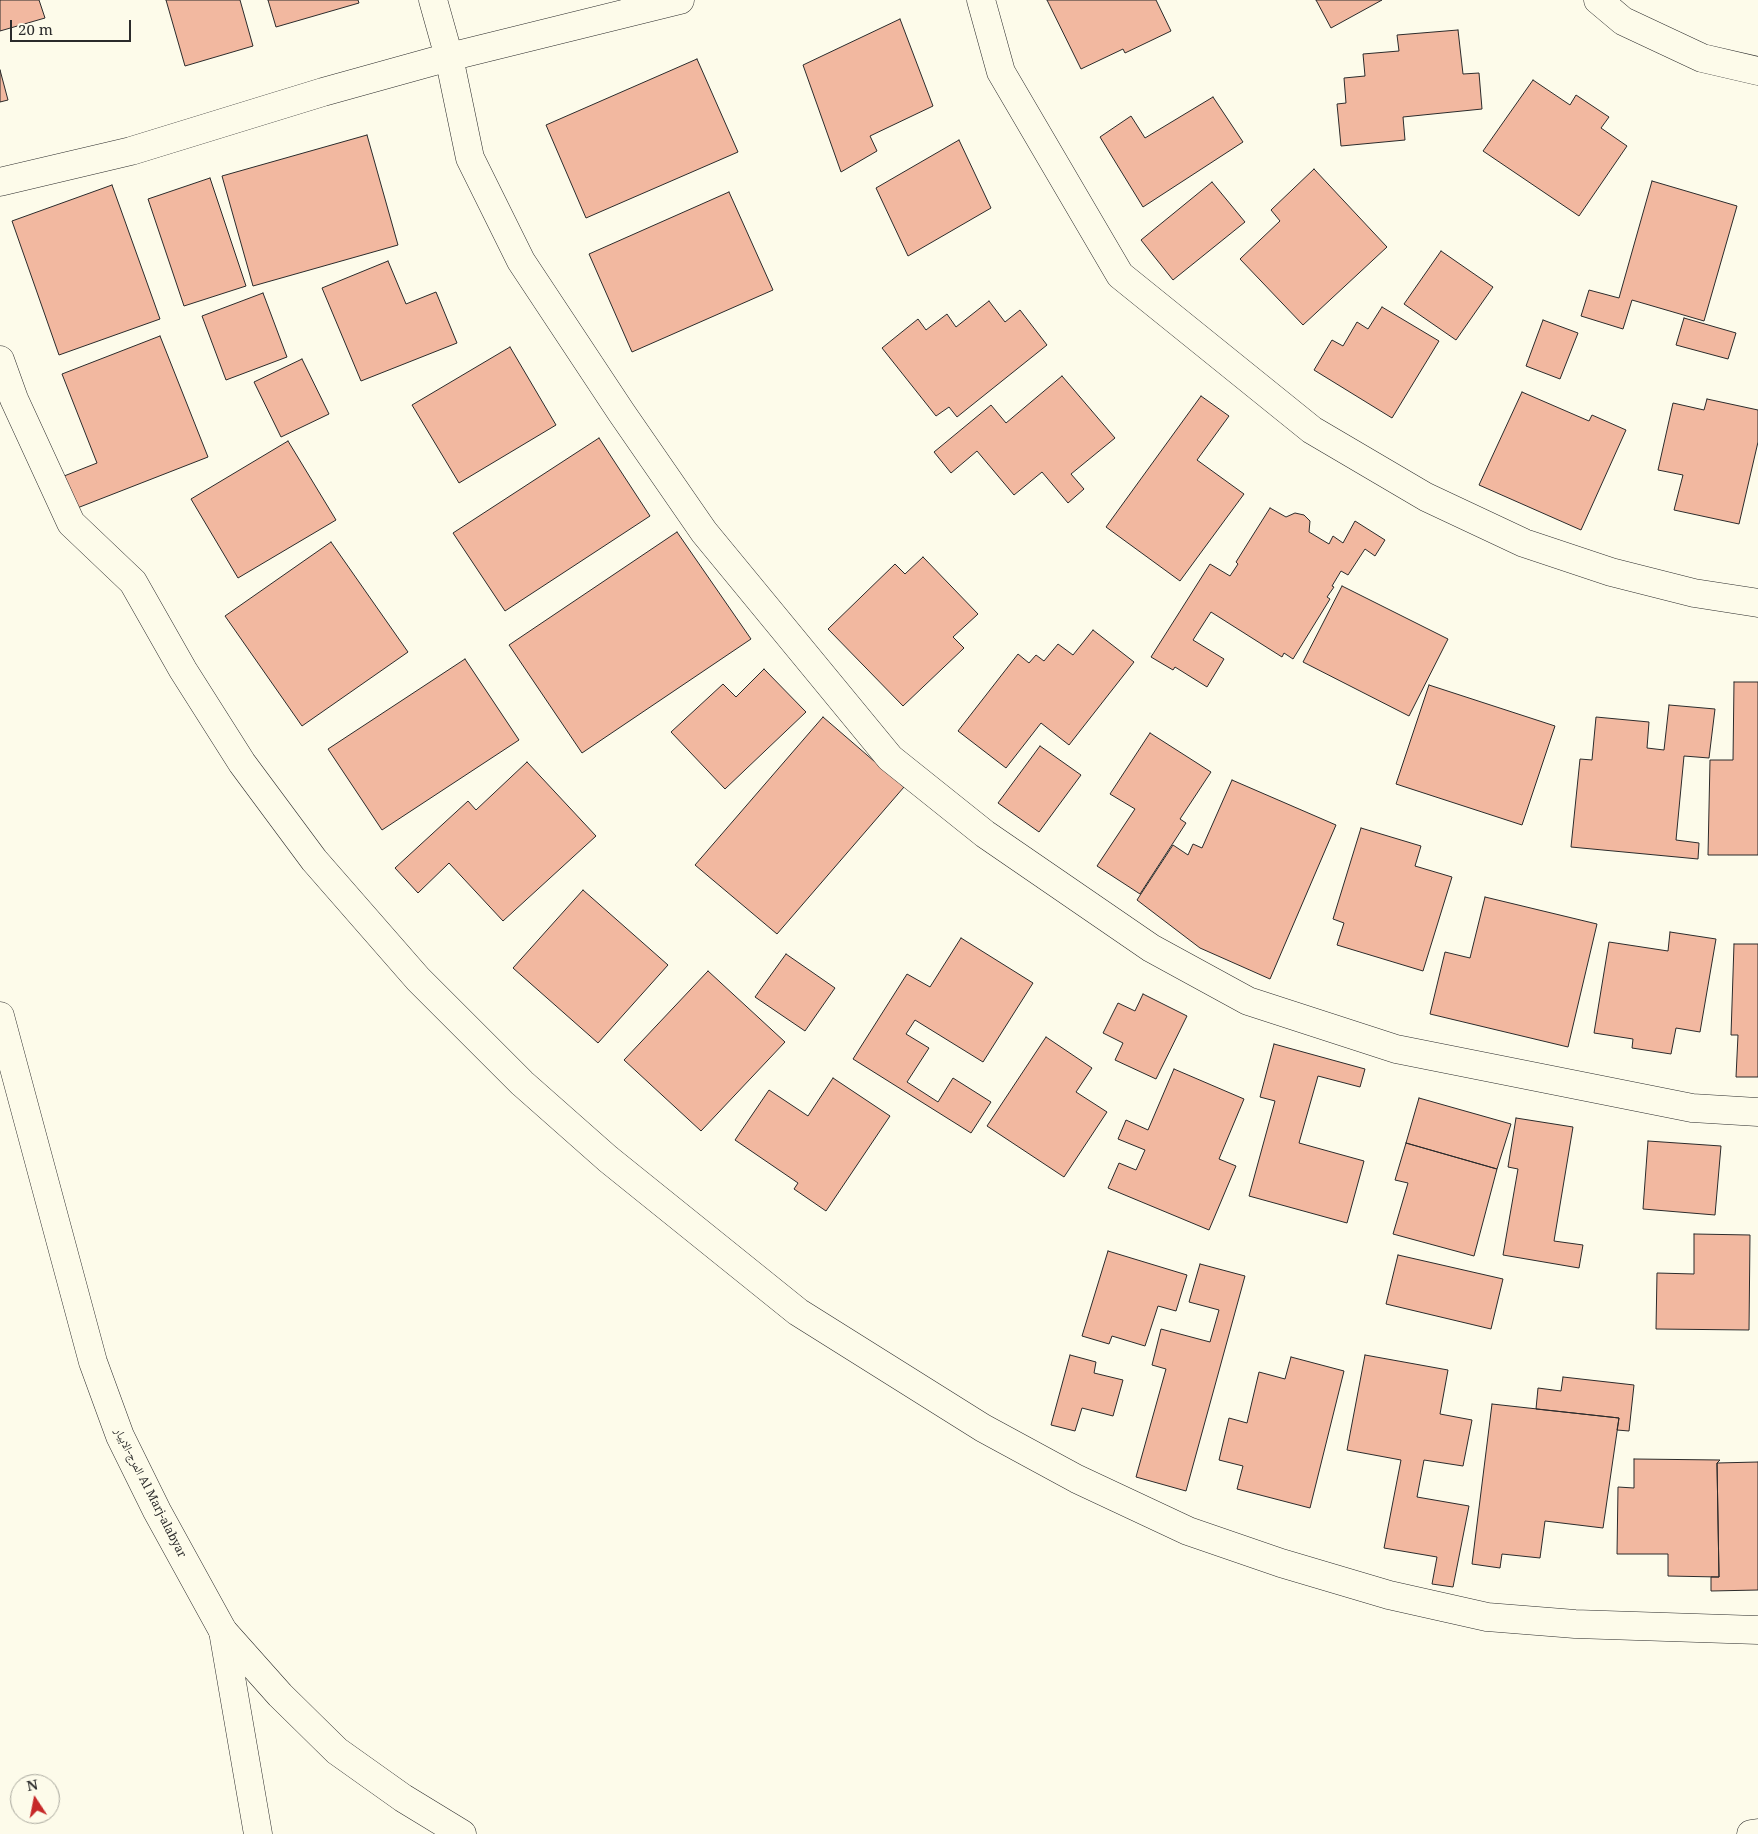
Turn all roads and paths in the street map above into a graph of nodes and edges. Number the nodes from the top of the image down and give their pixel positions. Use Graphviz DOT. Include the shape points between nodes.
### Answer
graph roads {
  1 [pos="433,0"];
  2 [pos="680,0"];
  3 [pos="981,0"];
  4 [pos="1598,0"];
  5 [pos="449,57"];
  6 [pos="1758,71"];
  7 [pos="0,182"];
  8 [pos="0,360"];
  9 [pos="1758,603"];
  10 [pos="0,1016"];
  11 [pos="1758,1112"];
  12 [pos="1758,1630"];
  13 [pos="223,1631"];
  14 [pos="1758,1833"];
  15 [pos="258,1834"];
  16 [pos="462,1834"];
  17 [pos="1751,1834"];
  1 -- 5 [label="street"];
  2 -- 5 [label="street"];
  3 -- 9 [label="street" via="1001,72 1120,275 1312,430 1426,497 1524,543 1611,572 1694,593"];
  4 -- 6 [label="street" via="1622,21 1702,58"];
  5 -- 7 [label="street" via="131,150"];
  5 -- 11 [label="street" via="470,158 521,261 704,532 897,764 985,834 1151,948 1248,1001 1396,1049 1692,1108"];
  8 -- 12 [label="street" via="14,399 70,523 133,582 183,670 242,763 314,860 418,979 522,1083 608,1159 798,1312 983,1428 1077,1479 1188,1531 1281,1563 1389,1595 1488,1617 1575,1624"];
  10 -- 13 [label="street, المرج-الابيار Al Marj-alabyar" via="93,1362 120,1436"];
  13 -- 15 [label="street"];
  13 -- 16 [label="street, المرج-الابيار Al Marj-alabyar" via="280,1695 337,1751 403,1798"];
  14 -- 17 [label="street"];
}
